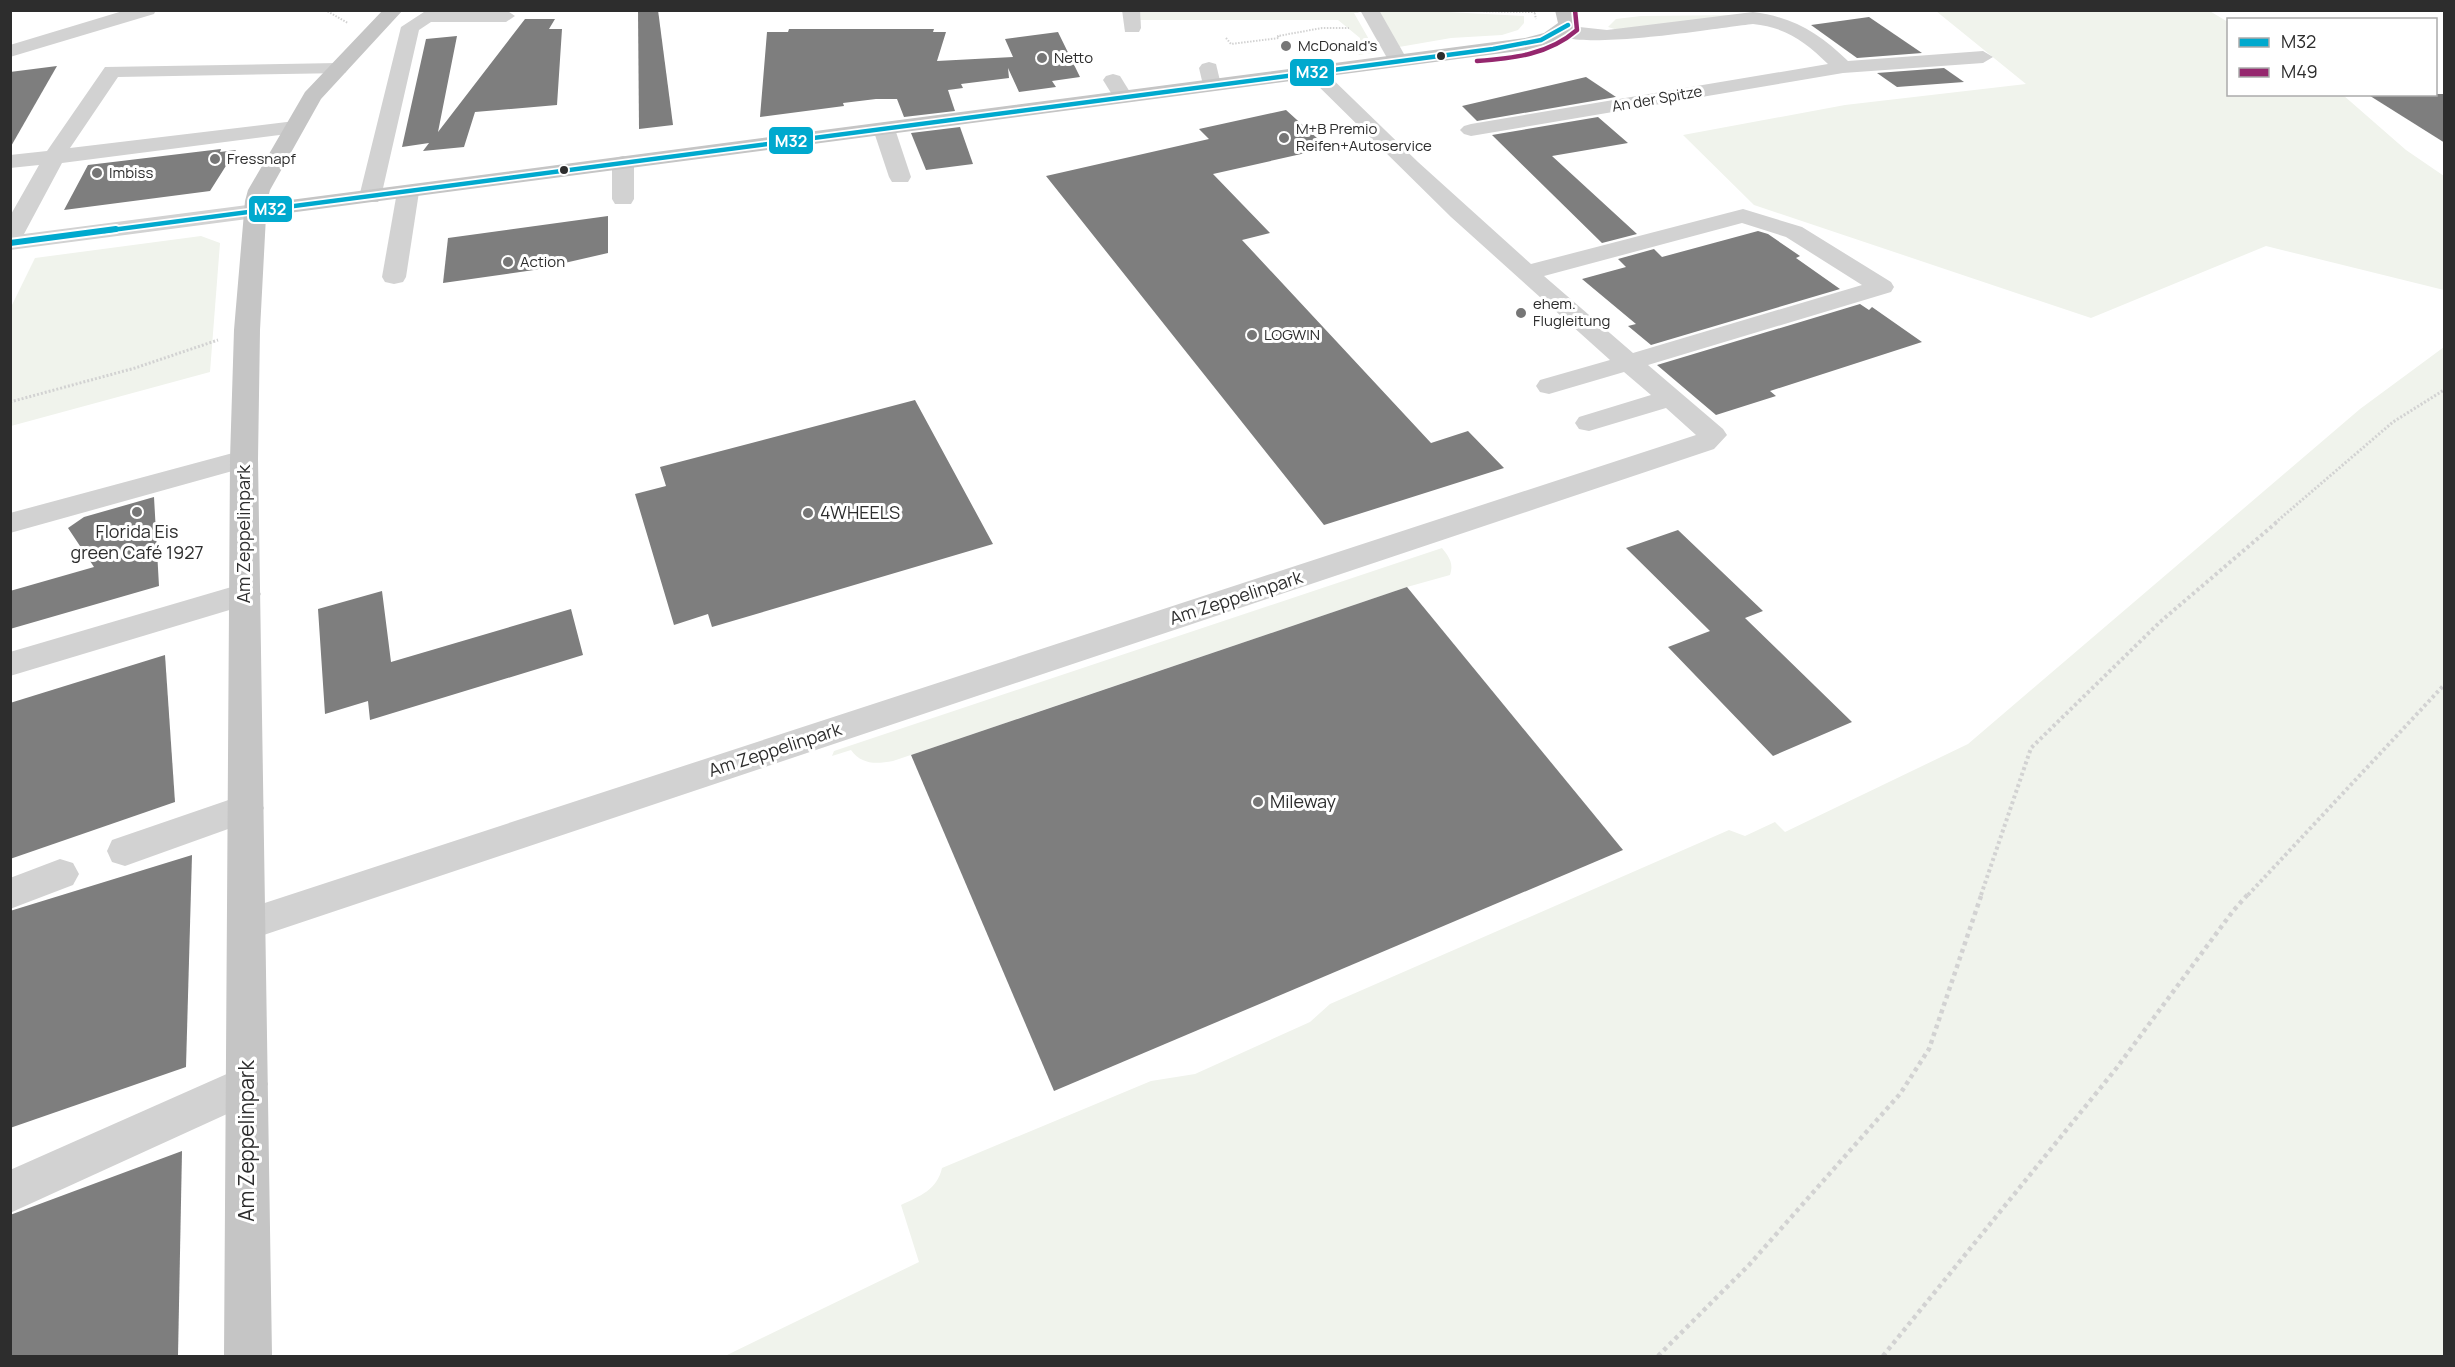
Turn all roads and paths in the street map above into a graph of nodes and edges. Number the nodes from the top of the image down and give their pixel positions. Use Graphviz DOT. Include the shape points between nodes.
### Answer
graph roads {
  1 [pos="147,10"];
  2 [pos="394,10"];
  3 [pos="1369,10"];
  4 [pos="1417,10"];
  5 [pos="1564,10"];
  6 [pos="1520,11"];
  7 [pos="506,16"];
  8 [pos="1350,28"];
  9 [pos="1561,31"];
  10 [pos="1226,38"];
  11 [pos="10,51"];
  12 [pos="1983,57"];
  13 [pos="1398,61"];
  14 [pos="1843,67"];
  15 [pos="338,69"];
  16 [pos="1314,72"];
  17 [pos="295,127"];
  18 [pos="884,129"];
  19 [pos="1471,130"];
  20 [pos="54,157"];
  21 [pos="10,162"];
  22 [pos="623,163"];
  23 [pos="900,177"];
  24 [pos="408,192"];
  25 [pos="370,197"];
  26 [pos="623,199"];
  27 [pos="255,211"];
  28 [pos="10,238"];
  29 [pos="10,243"];
  30 [pos="1527,273"];
  31 [pos="394,277"];
  32 [pos="247,330"];
  33 [pos="1630,362"];
  34 [pos="1549,386"];
  35 [pos="2445,390"];
  36 [pos="1670,398"];
  37 [pos="10,402"];
  38 [pos="1589,423"];
  39 [pos="244,459"];
  40 [pos="10,523"];
  41 [pos="245,594"];
  42 [pos="10,664"];
  43 [pos="2445,685"];
  44 [pos="246,808"];
  45 [pos="125,851"];
  46 [pos="60,874"];
  47 [pos="10,894"];
  48 [pos="246,925"];
  49 [pos="246,1084"];
  50 [pos="10,1192"];
  51 [pos="248,1356"];
  52 [pos="1658,1356"];
  53 [pos="1883,1356"];
  1 -- 11 [label="street"];
  2 -- 15 [label="main road, Am Zeppelinpark"];
  3 -- 13 [label="street"];
  4 -- 6 [label="path"];
  5 -- 9 [label="main road" via="1568,24"];
  7 -- 25 [label="street" via="427,16 410,27"];
  8 -- 10 [label="path" via="1316,29 1231,44"];
  9 -- 13 [label="main road" via="1526,44"];
  9 -- 14 [label="street" via="1607,36 1753,18 1773,20 1797,27"];
  12 -- 14 [label="street, An der Spitze"];
  13 -- 16 [label="main road"];
  14 -- 19 [label="street, An der Spitze"];
  15 -- 17 [label="main road, Am Zeppelinpark" via="312,96"];
  15 -- 20 [label="street" via="112,71"];
  16 -- 18 [label="main road" via="1210,77 1118,88"];
  16 -- 30 [label="street, Am Zeppelinpark"];
  17 -- 20 [label="street"];
  17 -- 27 [label="main road, Am Zeppelinpark" via="259,190"];
  18 -- 22 [label="main road"];
  18 -- 23 [label="street"];
  20 -- 21 [label="street"];
  20 -- 28 [label="street"];
  22 -- 24 [label="main road"];
  22 -- 26 [label="street"];
  24 -- 25 [label="main road"];
  24 -- 31 [label="street"];
  25 -- 27 [label="main road"];
  27 -- 29 [label="street"];
  27 -- 32 [label="main road, Am Zeppelinpark"];
  30 -- 33 [label="street, Am Zeppelinpark"];
  30 -- 33 [label="street" via="1743,216 1794,232 1882,287"];
  32 -- 37 [label="path" via="135,368"];
  32 -- 39 [label="main road, Am Zeppelinpark"];
  33 -- 34 [label="street"];
  33 -- 36 [label="street, Am Zeppelinpark"];
  35 -- 52 [label="path" via="2393,422 2160,622 2031,748 1929,1049 1900,1094 1749,1266"];
  36 -- 38 [label="street"];
  36 -- 48 [label="street, Am Zeppelinpark" via="1713,435 1704,443"];
  39 -- 40 [label="street"];
  39 -- 41 [label="main road, Am Zeppelinpark"];
  41 -- 42 [label="street"];
  41 -- 44 [label="main road, Am Zeppelinpark"];
  43 -- 53 [label="path" via="2233,911 2115,1070"];
  44 -- 45 [label="street"];
  44 -- 48 [label="main road, Am Zeppelinpark"];
  46 -- 47 [label="street"];
  48 -- 49 [label="main road, Am Zeppelinpark"];
  49 -- 50 [label="street"];
  49 -- 51 [label="main road, Am Zeppelinpark"];
}
